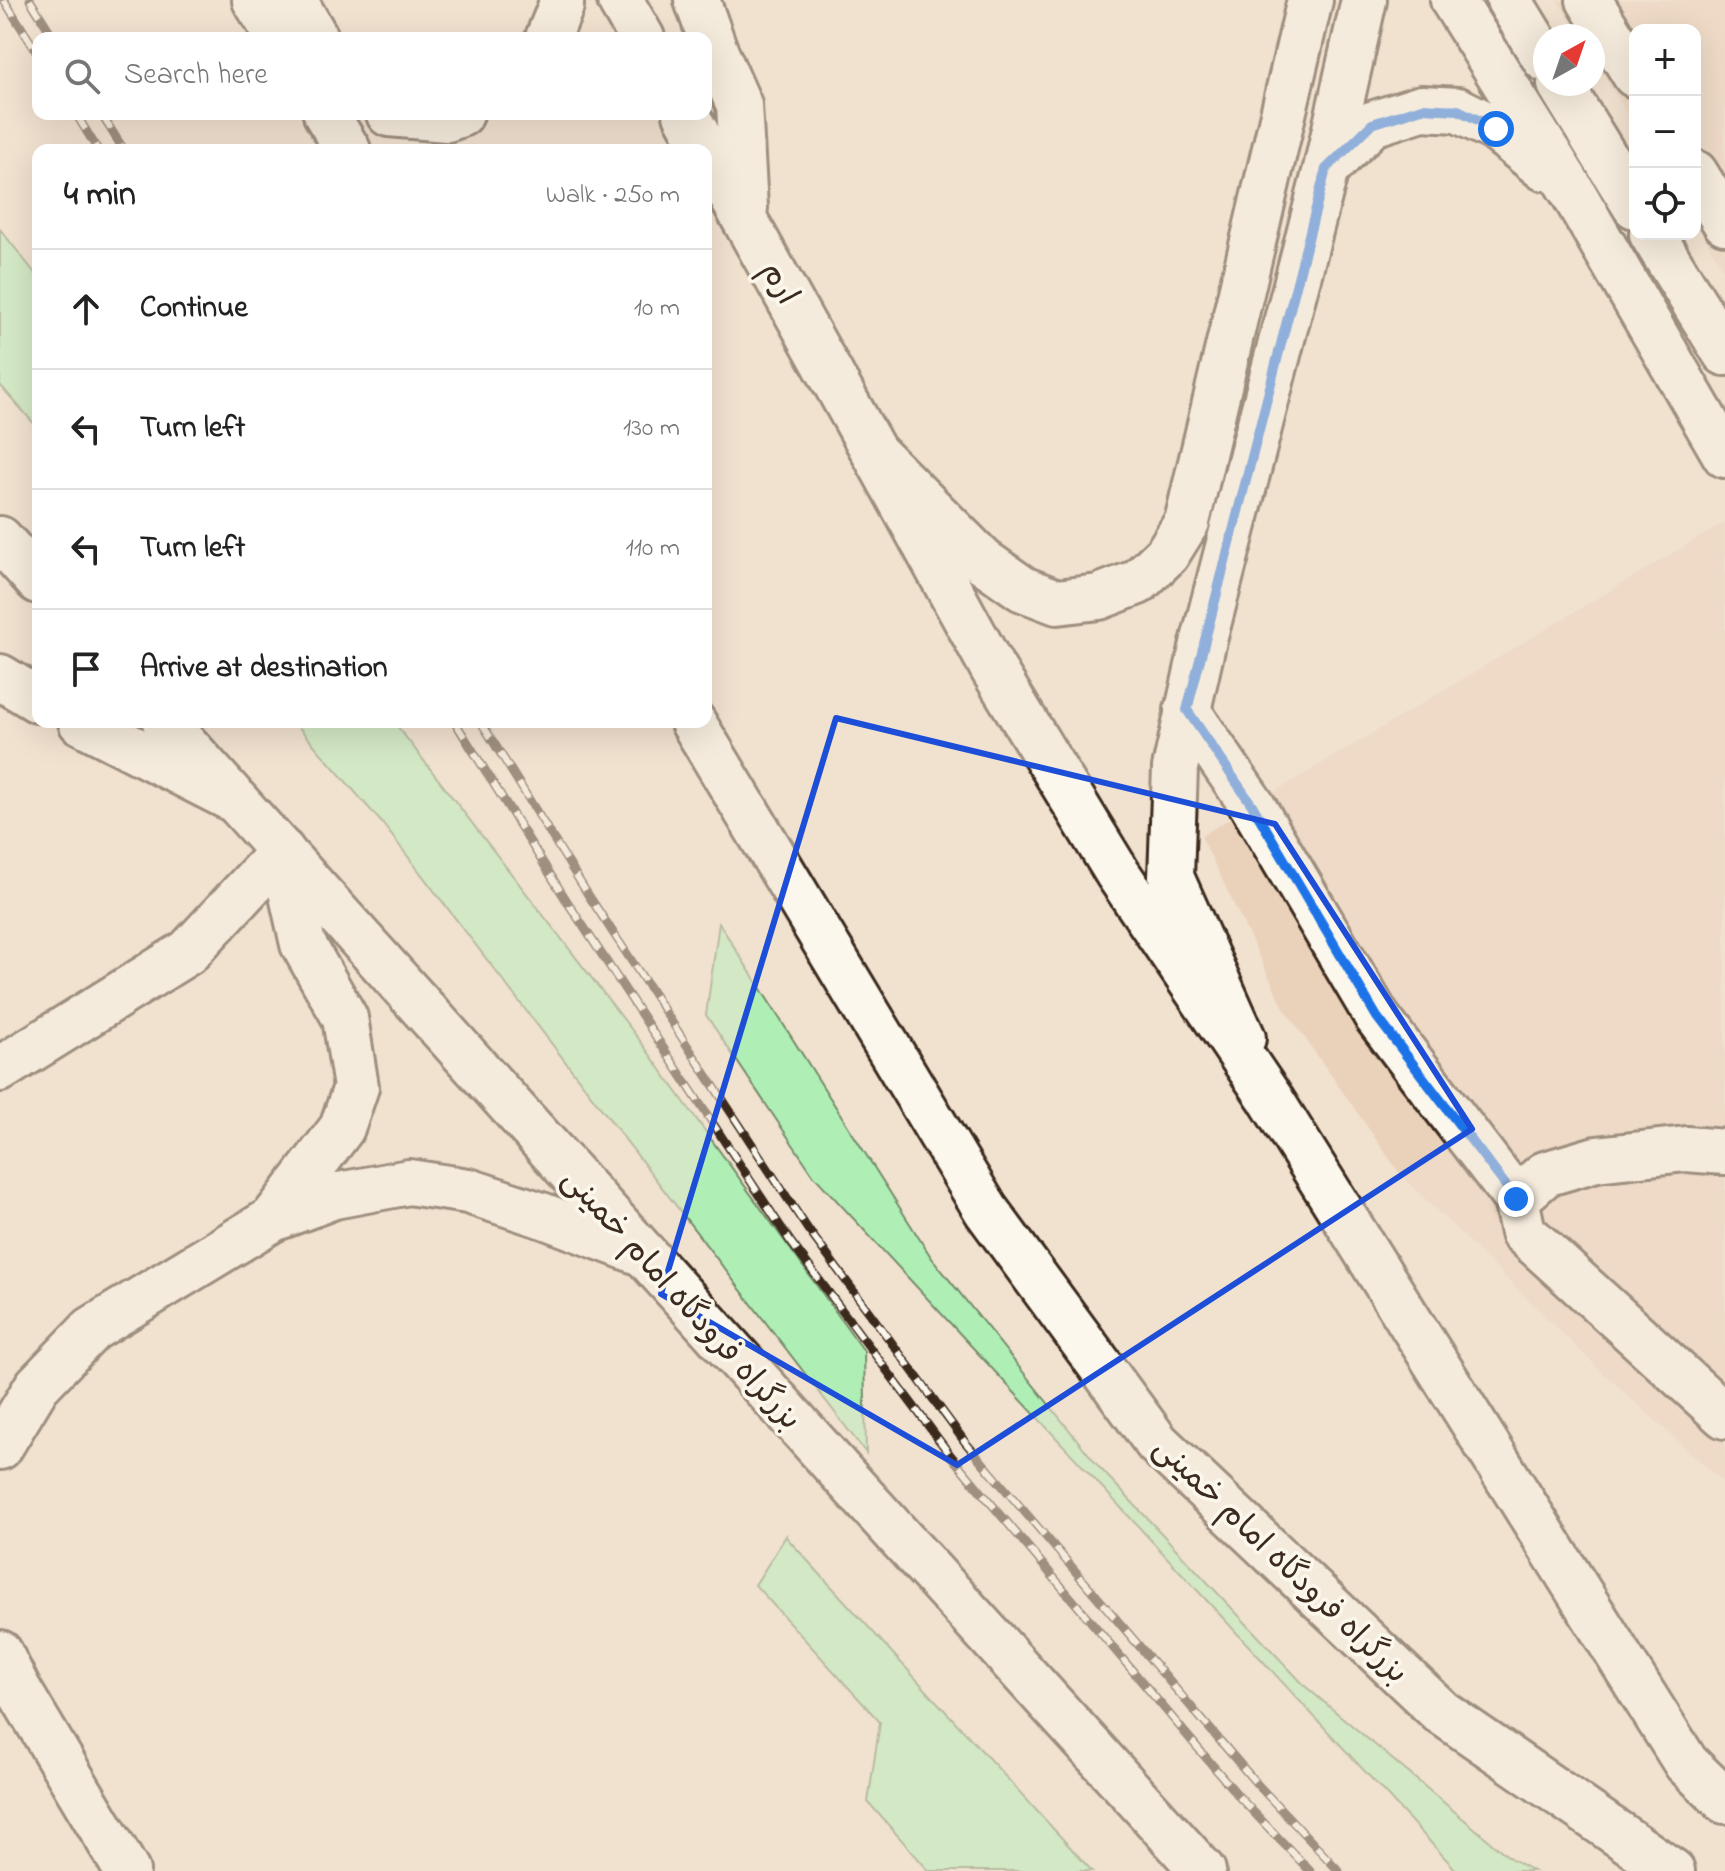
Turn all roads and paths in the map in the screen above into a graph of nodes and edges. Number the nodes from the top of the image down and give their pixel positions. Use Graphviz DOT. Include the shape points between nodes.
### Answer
graph roads {
  1 [pos="255,0"];
  2 [pos="294,0"];
  3 [pos="561,0"];
  4 [pos="620,0"];
  5 [pos="697,0"];
  6 [pos="1310,0"];
  7 [pos="1364,0"];
  8 [pos="1453,0"];
  9 [pos="1509,0"];
  10 [pos="1589,0"];
  11 [pos="275,32"];
  12 [pos="313,32"];
  13 [pos="550,32"];
  14 [pos="639,32"];
  15 [pos="708,32"];
  16 [pos="1533,39"];
  17 [pos="712,42"];
  18 [pos="1629,65"];
  19 [pos="1567,96"];
  20 [pos="330,120"];
  21 [pos="689,120"];
  22 [pos="344,144"];
  23 [pos="703,144"];
  24 [pos="712,159"];
  25 [pos="1326,169"];
  26 [pos="1701,183"];
  27 [pos="1572,191"];
  28 [pos="1629,196"];
  29 [pos="746,218"];
  30 [pos="1725,222"];
  31 [pos="1656,240"];
  32 [pos="1725,353"];
  33 [pos="874,452"];
  34 [pos="1725,455"];
  35 [pos="0,539"];
  36 [pos="32,574"];
  37 [pos="0,677"];
  38 [pos="32,696"];
  39 [pos="1187,710"];
  40 [pos="93,728"];
  41 [pos="170,728"];
  42 [pos="697,728"];
  43 [pos="237,801"];
  44 [pos="282,851"];
  45 [pos="0,1069"];
  46 [pos="1270,1098"];
  47 [pos="1725,1152"];
  48 [pos="1516,1199"];
  49 [pos="273,1219"];
  50 [pos="644,1254"];
  51 [pos="1725,1416"];
  52 [pos="0,1447"];
  53 [pos="0,1653"];
  54 [pos="1725,1801"];
  55 [pos="127,1871"];
  56 [pos="1203,1871"];
  57 [pos="1672,1871"];
  1 -- 11 [label="main road"];
  2 -- 12 [label="main road"];
  3 -- 13 [label="main road"];
  4 -- 14 [label="main road"];
  5 -- 15 [label="main road"];
  6 -- 33 [label="main road" via="1187,522 1167,554 1138,582 1099,597 1057,602 1023,589 983,561"];
  7 -- 25 [label="main road"];
  8 -- 27 [label="main road"];
  9 -- 16 [label="main road"];
  10 -- 18 [label="main road"];
  17 -- 29 [label="main road" via="739,105"];
  19 -- 28 [label="main road"];
  20 -- 22 [label="main road"];
  21 -- 23 [label="main road, ارم"];
  24 -- 29 [label="main road, ارم"];
  25 -- 27 [label="main road" via="1372,124 1422,108 1458,110 1496,129"];
  25 -- 39 [label="main road"];
  26 -- 30 [label="main road"];
  27 -- 34 [label="main road"];
  29 -- 33 [label="main road, ارم"];
  31 -- 32 [label="main road"];
  33 -- 46 [label="main road, ارم" via="993,669 1109,861"];
  35 -- 36 [label="main road"];
  37 -- 38 [label="main road"];
  39 -- 46 [label="main road" via="1175,768 1171,877"];
  39 -- 48 [label="main road" via="1252,805 1377,1017"];
  40 -- 43 [label="main road"];
  41 -- 43 [label="main road, بزرگراه فرودگاه امام خمینی"];
  42 -- 57 [label="main road, بزرگراه فرودگاه امام خمینی" via="986,1210 1157,1443 1441,1712"];
  43 -- 44 [label="main road, بزرگراه فرودگاه امام خمینی"];
  44 -- 45 [label="main road" via="188,952"];
  44 -- 49 [label="main road" via="303,944 345,1018 356,1087 342,1128"];
  44 -- 50 [label="main road, بزرگراه فرودگاه امام خمینی"];
  46 -- 54 [label="main road" via="1686,1763"];
  47 -- 48 [label="main road" via="1686,1149 1596,1159 1545,1174"];
  48 -- 51 [label="main road" via="1523,1232"];
  49 -- 50 [label="main road" via="334,1196 409,1182 468,1191"];
  49 -- 52 [label="main road" via="92,1329 37,1386"];
  50 -- 56 [label="main road, بزرگراه فرودگاه امام خمینی"];
  53 -- 55 [label="main road"];
}
